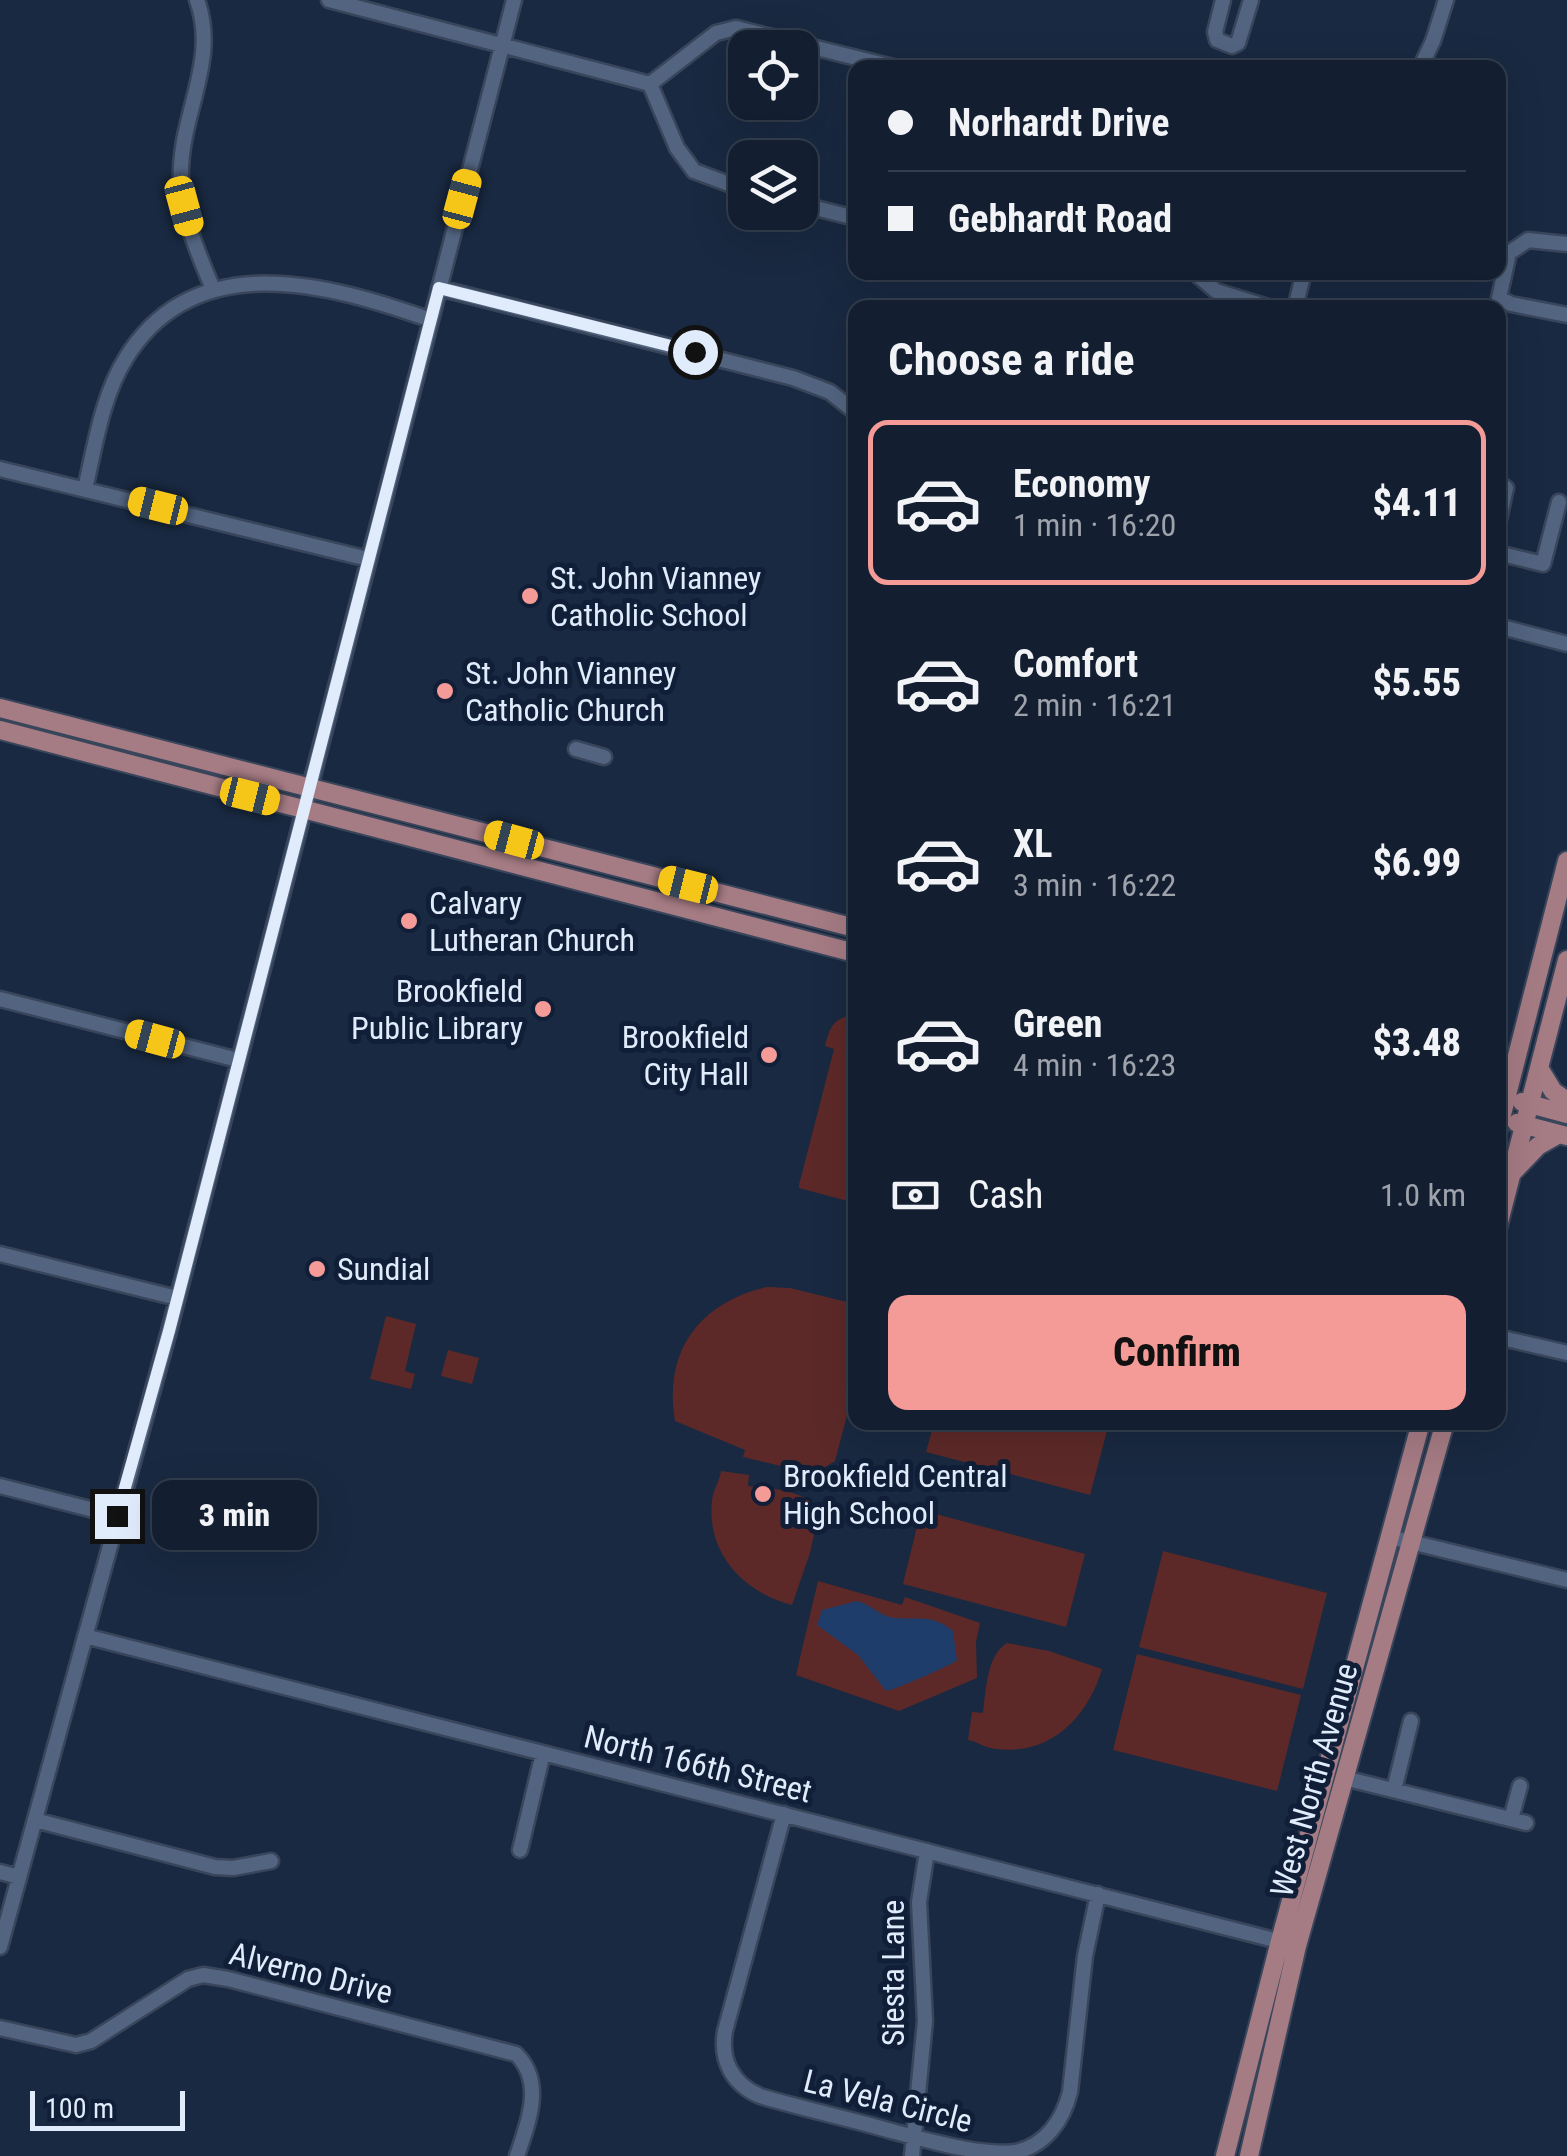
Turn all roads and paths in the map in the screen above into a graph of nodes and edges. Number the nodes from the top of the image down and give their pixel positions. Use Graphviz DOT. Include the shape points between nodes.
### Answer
graph roads {
  1 [pos="197,0"];
  2 [pos="329,0"];
  3 [pos="514,0"];
  4 [pos="1222,0"];
  5 [pos="1251,0"];
  6 [pos="1446,0"];
  7 [pos="502,46"];
  8 [pos="865,60"];
  9 [pos="1424,60"];
  10 [pos="650,84"];
  11 [pos="728,184"];
  12 [pos="818,209"];
  13 [pos="848,216"];
  14 [pos="1567,244"];
  15 [pos="1506,268"];
  16 [pos="1203,280"];
  17 [pos="213,288"];
  18 [pos="439,288"];
  19 [pos="1244,300"];
  20 [pos="1506,305"];
  21 [pos="1567,314"];
  22 [pos="430,320"];
  23 [pos="848,406"];
  24 [pos="0,469"];
  25 [pos="84,489"];
  26 [pos="1559,502"];
  27 [pos="1506,555"];
  28 [pos="368,560"];
  29 [pos="1506,628"];
  30 [pos="1567,644"];
  31 [pos="0,708"];
  32 [pos="0,730"];
  33 [pos="576,750"];
  34 [pos="604,757"];
  35 [pos="134,767"];
  36 [pos="308,788"];
  37 [pos="302,809"];
  38 [pos="443,822"];
  39 [pos="1567,860"];
  40 [pos="1565,881"];
  41 [pos="848,926"];
  42 [pos="1548,943"];
  43 [pos="848,951"];
  44 [pos="1567,960"];
  45 [pos="0,999"];
  46 [pos="1519,1049"];
  47 [pos="238,1060"];
  48 [pos="1506,1061"];
  49 [pos="1539,1068"];
  50 [pos="1513,1099"];
  51 [pos="1567,1101"];
  52 [pos="1567,1114"];
  53 [pos="1506,1123"];
  54 [pos="1524,1125"];
  55 [pos="1563,1134"];
  56 [pos="1512,1173"];
  57 [pos="1506,1196"];
  58 [pos="0,1254"];
  59 [pos="177,1298"];
  60 [pos="1506,1338"];
  61 [pos="1567,1354"];
  62 [pos="1418,1430"];
  63 [pos="1444,1430"];
  64 [pos="0,1486"];
  65 [pos="117,1516"];
  66 [pos="1390,1537"];
  67 [pos="1413,1543"];
  68 [pos="1567,1580"];
  69 [pos="84,1636"];
  70 [pos="1411,1721"];
  71 [pos="543,1753"];
  72 [pos="1344,1778"];
  73 [pos="1520,1786"];
  74 [pos="1394,1790"];
  75 [pos="784,1814"];
  76 [pos="35,1820"];
  77 [pos="520,1850"];
  78 [pos="927,1851"];
  79 [pos="271,1861"];
  80 [pos="0,1872"];
  81 [pos="19,1877"];
  82 [pos="1098,1894"];
  83 [pos="1289,1944"];
  84 [pos="0,1948"];
  85 [pos="0,2028"];
  86 [pos="915,2137"];
  87 [pos="517,2156"];
  88 [pos="912,2156"];
  89 [pos="1225,2156"];
  90 [pos="1249,2156"];
  1 -- 17 [label="street" via="206,47 185,131 181,186"];
  2 -- 7 [label="street"];
  3 -- 7 [label="street"];
  4 -- 5 [label="street" via="1215,32 1232,46 1242,35"];
  6 -- 9 [label="street"];
  7 -- 10 [label="street"];
  7 -- 18 [label="street"];
  8 -- 10 [label="street" via="736,28 716,34"];
  10 -- 11 [label="street" via="694,171"];
  12 -- 13 [label="street"];
  14 -- 15 [label="street" via="1528,240 1510,253"];
  16 -- 19 [label="street"];
  17 -- 22 [label="street" via="290,282"];
  17 -- 25 [label="street" via="164,317 126,358 109,394"];
  18 -- 22 [label="street"];
  18 -- 23 [label="street" via="793,378"];
  20 -- 21 [label="street"];
  22 -- 28 [label="street"];
  24 -- 25 [label="street"];
  25 -- 28 [label="street"];
  26 -- 27 [label="street" via="1543,564"];
  28 -- 36 [label="street"];
  29 -- 30 [label="street"];
  31 -- 36 [label="main road"];
  32 -- 35 [label="main road"];
  33 -- 34 [label="street"];
  35 -- 36 [label="main road" via="215,775 298,797"];
  35 -- 37 [label="main road"];
  36 -- 37 [label="street"];
  36 -- 38 [label="main road"];
  37 -- 38 [label="main road" via="316,802 405,823"];
  37 -- 43 [label="main road"];
  37 -- 47 [label="street"];
  38 -- 41 [label="main road"];
  39 -- 40 [label="main road"];
  40 -- 42 [label="main road"];
  42 -- 46 [label="main road"];
  42 -- 50 [label="main road" via="1542,1008"];
  44 -- 49 [label="main road"];
  45 -- 47 [label="street"];
  46 -- 48 [label="main road"];
  46 -- 50 [label="main road"];
  47 -- 59 [label="street"];
  49 -- 50 [label="main road"];
  49 -- 51 [label="main road"];
  50 -- 52 [label="main road"];
  50 -- 54 [label="main road"];
  53 -- 54 [label="main road"];
  54 -- 55 [label="main road"];
  54 -- 56 [label="main road"];
  55 -- 56 [label="main road" via="1538,1146"];
  56 -- 57 [label="main road"];
  58 -- 59 [label="street"];
  59 -- 65 [label="street"];
  60 -- 61 [label="street"];
  62 -- 66 [label="main road, West North Avenue"];
  63 -- 67 [label="main road, West North Avenue"];
  64 -- 65 [label="street"];
  65 -- 69 [label="street"];
  66 -- 67 [label="street"];
  66 -- 83 [label="main road, West North Avenue"];
  67 -- 68 [label="street"];
  67 -- 72 [label="main road, West North Avenue"];
  69 -- 71 [label="street, North 166th Street"];
  69 -- 76 [label="street"];
  70 -- 74 [label="street"];
  71 -- 75 [label="street, North 166th Street"];
  71 -- 77 [label="street"];
  72 -- 74 [label="street"];
  72 -- 83 [label="main road, West North Avenue"];
  73 -- 74 [label="street" via="1518,1821"];
  75 -- 78 [label="street, North 166th Street"];
  75 -- 86 [label="street, La Vela Circle" via="725,2031 726,2064 760,2096"];
  76 -- 79 [label="street" via="216,1867"];
  76 -- 81 [label="street"];
  78 -- 82 [label="street, North 166th Street"];
  78 -- 86 [label="street, Siesta Lane" via="919,1902 925,2021"];
  80 -- 81 [label="street"];
  81 -- 84 [label="street"];
  82 -- 83 [label="street, North 166th Street"];
  82 -- 86 [label="street, La Vela Circle" via="1061,2117 1030,2147 1002,2154"];
  83 -- 89 [label="main road, West North Avenue"];
  83 -- 90 [label="main road, West North Avenue"];
  85 -- 87 [label="street, Alverno Drive" via="76,2046 188,1979 203,1975 247,1984 516,2054 533,2089"];
  86 -- 88 [label="street, Siesta Lane"];
}
